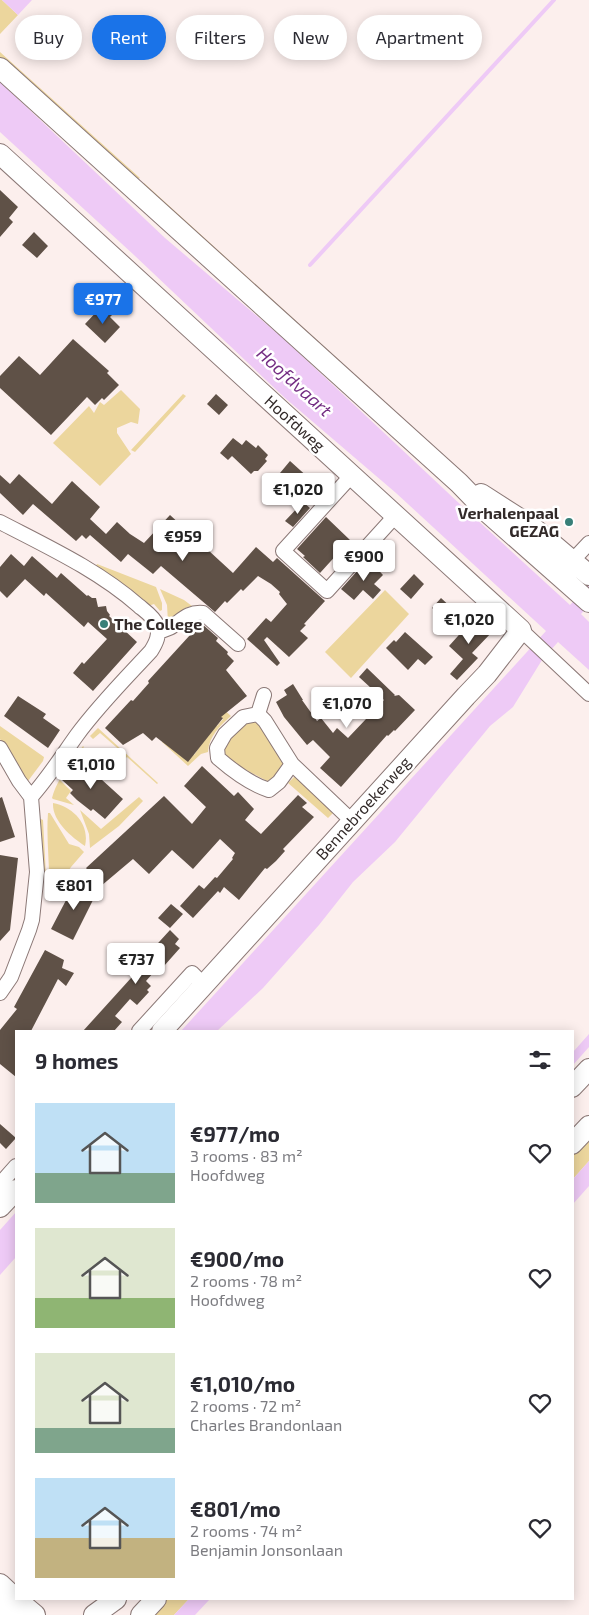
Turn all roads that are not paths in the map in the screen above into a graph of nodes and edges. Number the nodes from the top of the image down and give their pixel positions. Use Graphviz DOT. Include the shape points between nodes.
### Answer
graph roads {
  1 [pos="0,68"];
  2 [pos="0,154"];
  3 [pos="352,475"];
  4 [pos="459,483"];
  5 [pos="396,515"];
  6 [pos="0,522"];
  7 [pos="589,544"];
  8 [pos="584,567"];
  9 [pos="578,592"];
  10 [pos="158,631"];
  11 [pos="528,636"];
  12 [pos="238,644"];
  13 [pos="264,694"];
  14 [pos="589,694"];
  15 [pos="258,714"];
  16 [pos="0,748"];
  17 [pos="292,764"];
  18 [pos="31,797"];
  19 [pos="352,821"];
  20 [pos="198,979"];
  21 [pos="0,993"];
  22 [pos="140,1030"];
  23 [pos="163,1030"];
  24 [pos="589,1069"];
  25 [pos="574,1085"];
  26 [pos="589,1126"];
  27 [pos="574,1142"];
  28 [pos="15,1167"];
  29 [pos="10,1197"];
  30 [pos="0,1584"];
  31 [pos="15,1598"];
  32 [pos="17,1600"];
  33 [pos="155,1600"];
  34 [pos="112,1605"];
  35 [pos="0,1606"];
  36 [pos="10,1615"];
  37 [pos="35,1615"];
  38 [pos="94,1615"];
  39 [pos="141,1615"];
  1 -- 4 [label="street"];
  2 -- 3 [label="street, Hoofdweg"];
  3 -- 5 [label="street, Hoofdweg"];
  3 -- 5 [label="street" via="283,551 327,590"];
  4 -- 8 [label="street" via="515,515"];
  4 -- 9 [label="street"];
  5 -- 11 [label="street, Hoofdweg"];
  6 -- 10 [label="street" via="122,591 154,619"];
  7 -- 8 [label="street"];
  8 -- 9 [label="street"];
  10 -- 12 [label="street" via="166,631 188,614 203,613"];
  10 -- 18 [label="street" via="155,645 77,734"];
  11 -- 14 [label="street, Hoofdweg"];
  11 -- 19 [label="street, Bennebroekerweg" via="487,674"];
  13 -- 15 [label="street"];
  15 -- 17 [label="street"];
  15 -- 17 [label="street" via="242,717 224,734 217,748 218,758 256,785 269,790"];
  16 -- 18 [label="street"];
  17 -- 19 [label="street"];
  18 -- 21 [label="street" via="37,872 32,920 11,977"];
  19 -- 20 [label="street, Bennebroekerweg"];
  20 -- 22 [label="street, Bennebroekerweg"];
  20 -- 23 [label="street, Bennebroekerweg"];
  24 -- 25 [label="street"];
  26 -- 27 [label="street"];
  28 -- 29 [label="street" via="0,1184"];
  30 -- 31 [label="street"];
  32 -- 37 [label="street"];
  33 -- 39 [label="street"];
  34 -- 38 [label="street"];
  35 -- 36 [label="street"];
}
